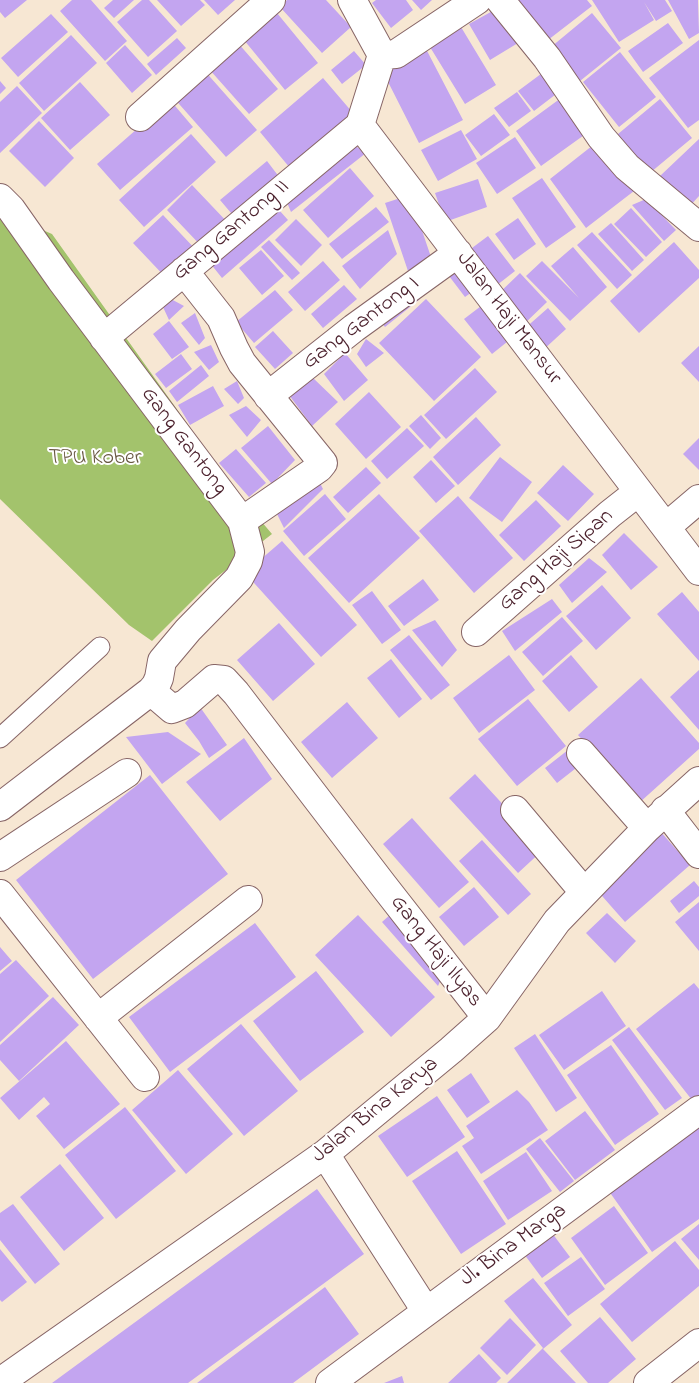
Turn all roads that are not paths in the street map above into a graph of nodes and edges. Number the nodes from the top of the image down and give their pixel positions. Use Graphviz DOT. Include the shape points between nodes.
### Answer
graph roads {
  1 [pos="271,0"];
  2 [pos="352,0"];
  3 [pos="477,0"];
  4 [pos="500,0"];
  5 [pos="382,55"];
  6 [pos="140,117"];
  7 [pos="360,125"];
  8 [pos="4,208"];
  9 [pos="699,227"];
  10 [pos="458,253"];
  11 [pos="184,271"];
  12 [pos="104,338"];
  13 [pos="268,396"];
  14 [pos="638,492"];
  15 [pos="699,499"];
  16 [pos="242,520"];
  17 [pos="666,527"];
  18 [pos="699,571"];
  19 [pos="476,632"];
  20 [pos="100,647"];
  21 [pos="151,691"];
  22 [pos="0,738"];
  23 [pos="581,753"];
  24 [pos="127,773"];
  25 [pos="699,781"];
  26 [pos="0,807"];
  27 [pos="516,810"];
  28 [pos="656,819"];
  29 [pos="699,854"];
  30 [pos="0,857"];
  31 [pos="584,892"];
  32 [pos="0,894"];
  33 [pos="248,900"];
  34 [pos="98,1018"];
  35 [pos="487,1018"];
  36 [pos="145,1078"];
  37 [pos="699,1110"];
  38 [pos="324,1154"];
  39 [pos="426,1311"];
  40 [pos="699,1343"];
  41 [pos="0,1382"];
  42 [pos="653,1382"];
  43 [pos="330,1383"];
  1 -- 6 [label="street"];
  2 -- 5 [label="street"];
  3 -- 5 [label="street" via="396,54"];
  4 -- 9 [label="street" via="548,58 602,137 627,167"];
  5 -- 7 [label="street"];
  7 -- 10 [label="street, Jalan Haji Mansur"];
  7 -- 11 [label="street, Gang Gantong II"];
  8 -- 12 [label="street, Gang Gantong"];
  10 -- 13 [label="street, Gang Gantong I" via="354,328"];
  10 -- 14 [label="street, Jalan Haji Mansur"];
  11 -- 12 [label="street, Gang Gantong II"];
  11 -- 13 [label="street" via="221,318 242,363"];
  12 -- 16 [label="street, Gang Gantong"];
  13 -- 16 [label="street" via="323,464"];
  14 -- 17 [label="street, Jalan Haji Mansur"];
  14 -- 19 [label="street, Gang Haji Sipan"];
  15 -- 17 [label="street"];
  16 -- 21 [label="street, Gang Gantong" via="250,552 244,569 162,661 159,678"];
  17 -- 18 [label="street, Jalan Haji Mansur"];
  20 -- 22 [label="lane"];
  21 -- 26 [label="street"];
  21 -- 35 [label="street, Gang Haji Ilyas" via="172,709 185,704 214,679 224,680"];
  23 -- 28 [label="street"];
  24 -- 30 [label="street"];
  25 -- 28 [label="street, Jalan Bina Karya"];
  27 -- 31 [label="street"];
  28 -- 29 [label="street"];
  28 -- 31 [label="street, Jalan Bina Karya"];
  31 -- 35 [label="street, Jalan Bina Karya" via="556,922"];
  32 -- 34 [label="street"];
  33 -- 34 [label="street"];
  34 -- 36 [label="street"];
  35 -- 38 [label="street, Jalan Bina Karya"];
  37 -- 39 [label="street, Jl. Bina Marga"];
  38 -- 39 [label="street"];
  38 -- 41 [label="street, Jalan Bina Karya"];
  39 -- 43 [label="street, Jl. Bina Marga"];
  40 -- 42 [label="street"];
}
